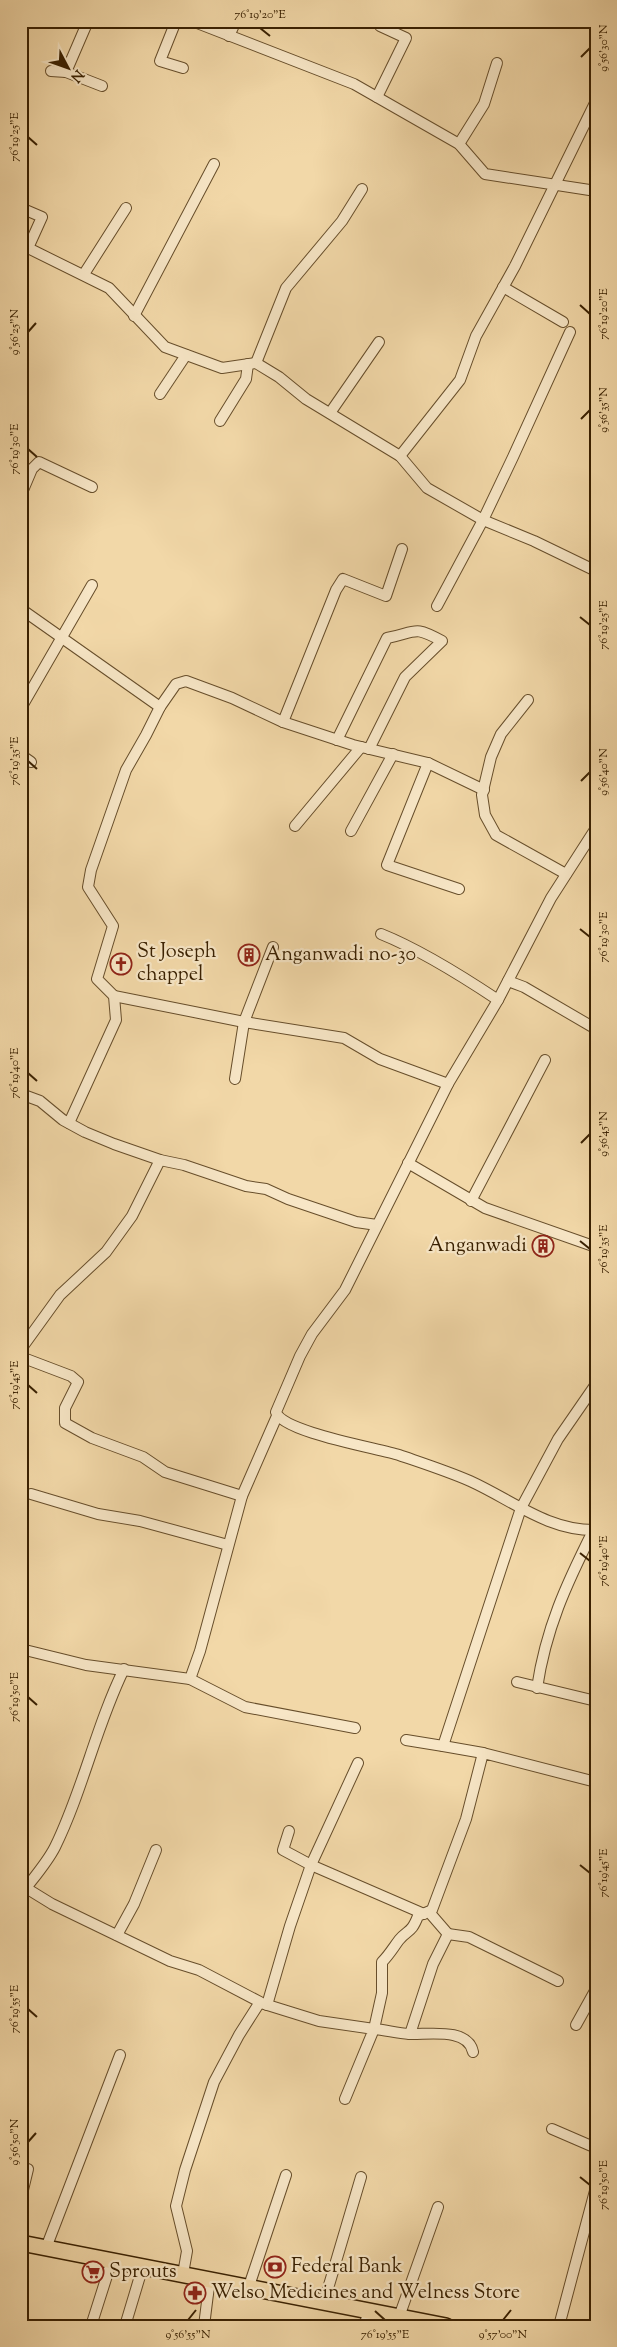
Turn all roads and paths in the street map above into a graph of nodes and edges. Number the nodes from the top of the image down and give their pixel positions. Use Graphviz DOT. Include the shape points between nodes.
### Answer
graph roads {
  1 [pos="88,21"];
  2 [pos="176,21"];
  3 [pos="192,21"];
  4 [pos="236,21"];
  5 [pos="380,26"];
  6 [pos="229,36"];
  7 [pos="497,63"];
  8 [pos="183,68"];
  9 [pos="51,71"];
  10 [pos="66,72"];
  11 [pos="102,86"];
  12 [pos="377,97"];
  13 [pos="596,101"];
  14 [pos="459,144"];
  15 [pos="214,164"];
  16 [pos="553,184"];
  17 [pos="362,189"];
  18 [pos="596,191"];
  19 [pos="21,208"];
  20 [pos="126,208"];
  21 [pos="84,274"];
  22 [pos="503,287"];
  23 [pos="134,316"];
  24 [pos="563,322"];
  25 [pos="570,332"];
  26 [pos="379,342"];
  27 [pos="186,355"];
  28 [pos="252,364"];
  29 [pos="160,394"];
  30 [pos="330,413"];
  31 [pos="220,421"];
  32 [pos="400,456"];
  33 [pos="92,487"];
  34 [pos="21,495"];
  35 [pos="483,520"];
  36 [pos="402,550"];
  37 [pos="596,571"];
  38 [pos="92,585"];
  39 [pos="437,606"];
  40 [pos="21,609"];
  41 [pos="62,639"];
  42 [pos="528,700"];
  43 [pos="160,707"];
  44 [pos="21,708"];
  45 [pos="283,722"];
  46 [pos="337,740"];
  47 [pos="365,748"];
  48 [pos="393,754"];
  49 [pos="21,756"];
  50 [pos="31,762"];
  51 [pos="428,763"];
  52 [pos="484,790"];
  53 [pos="295,826"];
  54 [pos="596,828"];
  55 [pos="351,831"];
  56 [pos="566,874"];
  57 [pos="459,889"];
  58 [pos="381,934"];
  59 [pos="273,947"];
  60 [pos="508,980"];
  61 [pos="114,996"];
  62 [pos="498,1000"];
  63 [pos="244,1022"];
  64 [pos="596,1028"];
  65 [pos="545,1060"];
  66 [pos="235,1079"];
  67 [pos="448,1084"];
  68 [pos="21,1094"];
  69 [pos="69,1124"];
  70 [pos="160,1160"];
  71 [pos="408,1163"];
  72 [pos="471,1201"];
  73 [pos="377,1224"];
  74 [pos="596,1247"];
  75 [pos="21,1349"];
  76 [pos="21,1357"];
  77 [pos="596,1384"];
  78 [pos="277,1416"];
  79 [pos="31,1494"];
  80 [pos="242,1496"];
  81 [pos="520,1508"];
  82 [pos="594,1530"];
  83 [pos="228,1545"];
  84 [pos="21,1649"];
  85 [pos="124,1669"];
  86 [pos="190,1679"];
  87 [pos="517,1682"];
  88 [pos="537,1688"];
  89 [pos="596,1701"];
  90 [pos="355,1728"];
  91 [pos="406,1740"];
  92 [pos="443,1746"];
  93 [pos="483,1753"];
  94 [pos="358,1763"];
  95 [pos="596,1782"];
  96 [pos="289,1831"];
  97 [pos="156,1850"];
  98 [pos="311,1865"];
  99 [pos="24,1890"];
  100 [pos="427,1913"];
  101 [pos="448,1934"];
  102 [pos="117,1935"];
  103 [pos="558,1981"];
  104 [pos="596,1989"];
  105 [pos="264,2004"];
  106 [pos="576,2025"];
  107 [pos="374,2029"];
  108 [pos="410,2034"];
  109 [pos="473,2052"];
  110 [pos="120,2055"];
  111 [pos="345,2098"];
  112 [pos="552,2129"];
  113 [pos="596,2148"];
  114 [pos="28,2169"];
  115 [pos="286,2175"];
  116 [pos="361,2178"];
  117 [pos="596,2187"];
  118 [pos="21,2198"];
  119 [pos="438,2207"];
  120 [pos="21,2243"];
  121 [pos="46,2248"];
  122 [pos="112,2260"];
  123 [pos="143,2266"];
  124 [pos="183,2274"];
  125 [pos="210,2278"];
  126 [pos="249,2286"];
  127 [pos="324,2302"];
  128 [pos="369,2311"];
  129 [pos="408,2321"];
  130 [pos="91,2326"];
  131 [pos="125,2326"];
  132 [pos="204,2326"];
  133 [pos="364,2326"];
  134 [pos="446,2326"];
  135 [pos="558,2326"];
  1 -- 10 [label="street"];
  2 -- 8 [label="street" via="160,61"];
  3 -- 6 [label="street"];
  4 -- 6 [label="street"];
  5 -- 12 [label="street" via="406,38"];
  6 -- 12 [label="street" via="354,84"];
  7 -- 14 [label="street" via="484,104"];
  9 -- 10 [label="street"];
  10 -- 11 [label="street"];
  12 -- 14 [label="street"];
  13 -- 16 [label="street"];
  14 -- 16 [label="street" via="485,174"];
  15 -- 23 [label="street"];
  16 -- 18 [label="street"];
  16 -- 22 [label="street"];
  17 -- 28 [label="street" via="342,222 286,288"];
  19 -- 21 [label="street" via="42,217 28,248"];
  20 -- 21 [label="street"];
  21 -- 23 [label="street" via="109,288"];
  22 -- 24 [label="street"];
  22 -- 32 [label="street" via="476,336 460,380"];
  23 -- 27 [label="street" via="165,347"];
  25 -- 35 [label="street"];
  26 -- 30 [label="street"];
  27 -- 28 [label="street" via="222,368"];
  27 -- 29 [label="street"];
  28 -- 30 [label="street" via="280,377 306,399"];
  28 -- 31 [label="street"];
  30 -- 32 [label="street"];
  32 -- 35 [label="street" via="427,488"];
  33 -- 34 [label="street" via="38,462"];
  35 -- 37 [label="street"];
  35 -- 39 [label="street"];
  36 -- 45 [label="street" via="386,596 343,579"];
  38 -- 41 [label="street"];
  40 -- 41 [label="street"];
  41 -- 43 [label="street"];
  41 -- 44 [label="street"];
  42 -- 52 [label="street" via="501,734 491,757"];
  43 -- 45 [label="street" via="176,684 186,682 232,698"];
  43 -- 61 [label="street" via="126,770 88,887 113,926 97,979"];
  45 -- 46 [label="street"];
  46 -- 47 [label="street"];
  46 -- 47 [label="street" via="387,638 413,630 424,631 442,641 405,677"];
  47 -- 48 [label="street"];
  47 -- 53 [label="street"];
  48 -- 51 [label="street"];
  48 -- 55 [label="street"];
  49 -- 50 [label="street"];
  51 -- 52 [label="street"];
  51 -- 57 [label="street" via="387,865"];
  52 -- 56 [label="street" via="485,815 496,835"];
  54 -- 56 [label="street"];
  56 -- 60 [label="street"];
  58 -- 62 [label="street" via="407,945"];
  59 -- 63 [label="street"];
  60 -- 62 [label="street"];
  60 -- 64 [label="street"];
  61 -- 63 [label="street"];
  61 -- 69 [label="street" via="116,1020"];
  62 -- 67 [label="street"];
  63 -- 66 [label="street"];
  63 -- 67 [label="street" via="344,1038 380,1059"];
  65 -- 72 [label="street"];
  67 -- 71 [label="street"];
  68 -- 69 [label="street" via="40,1101"];
  69 -- 70 [label="street"];
  70 -- 73 [label="street" via="266,1189 356,1222"];
  70 -- 75 [label="street" via="132,1216 106,1252 60,1295"];
  71 -- 72 [label="street"];
  71 -- 73 [label="street"];
  72 -- 74 [label="street"];
  73 -- 78 [label="street" via="345,1290 300,1356 277,1405"];
  76 -- 80 [label="street" via="71,1376 78,1382 65,1408 65,1423 92,1438 143,1457 165,1472"];
  77 -- 81 [label="street" via="558,1439"];
  78 -- 80 [label="street"];
  78 -- 81 [label="street" via="333,1440 397,1455 470,1481"];
  79 -- 83 [label="street" via="98,1514 140,1521"];
  80 -- 83 [label="street"];
  81 -- 82 [label="street" via="552,1523"];
  81 -- 92 [label="street"];
  82 -- 88 [label="street" via="556,1608"];
  83 -- 86 [label="street"];
  84 -- 85 [label="street" via="86,1665"];
  85 -- 86 [label="street"];
  85 -- 99 [label="street" via="54,1848"];
  86 -- 90 [label="street" via="245,1707"];
  87 -- 88 [label="street"];
  88 -- 89 [label="street"];
  91 -- 92 [label="street"];
  92 -- 93 [label="street"];
  93 -- 95 [label="street"];
  93 -- 100 [label="street" via="445,1879"];
  94 -- 98 [label="street"];
  96 -- 98 [label="street" via="283,1850"];
  97 -- 102 [label="street" via="134,1904"];
  98 -- 100 [label="street"];
  98 -- 105 [label="street"];
  99 -- 102 [label="street"];
  100 -- 101 [label="street"];
  100 -- 107 [label="street" via="418,1916 413,1929 400,1939 382,1962 382,1994"];
  101 -- 103 [label="street" via="469,1937"];
  101 -- 108 [label="street" via="433,1964"];
  102 -- 105 [label="street" via="199,1970"];
  104 -- 106 [label="street"];
  105 -- 107 [label="street" via="319,2021"];
  105 -- 124 [label="street" via="239,2035 214,2082 185,2170 176,2206 187,2251"];
  107 -- 108 [label="street"];
  107 -- 111 [label="street"];
  108 -- 109 [label="street" via="456,2036 470,2044"];
  110 -- 121 [label="street"];
  112 -- 113 [label="street"];
  114 -- 118 [label="street"];
  115 -- 126 [label="street"];
  116 -- 127 [label="street"];
  117 -- 135 [label="street"];
  119 -- 129 [label="street"];
  120 -- 121 [label="highway"];
  121 -- 122 [label="highway"];
  122 -- 123 [label="highway"];
  122 -- 130 [label="street"];
  123 -- 124 [label="highway"];
  123 -- 131 [label="street"];
  124 -- 125 [label="highway"];
  125 -- 126 [label="highway"];
  125 -- 132 [label="street"];
  126 -- 127 [label="highway"];
  127 -- 128 [label="highway"];
  128 -- 129 [label="highway"];
  128 -- 133 [label="street"];
  129 -- 134 [label="highway"];
}
